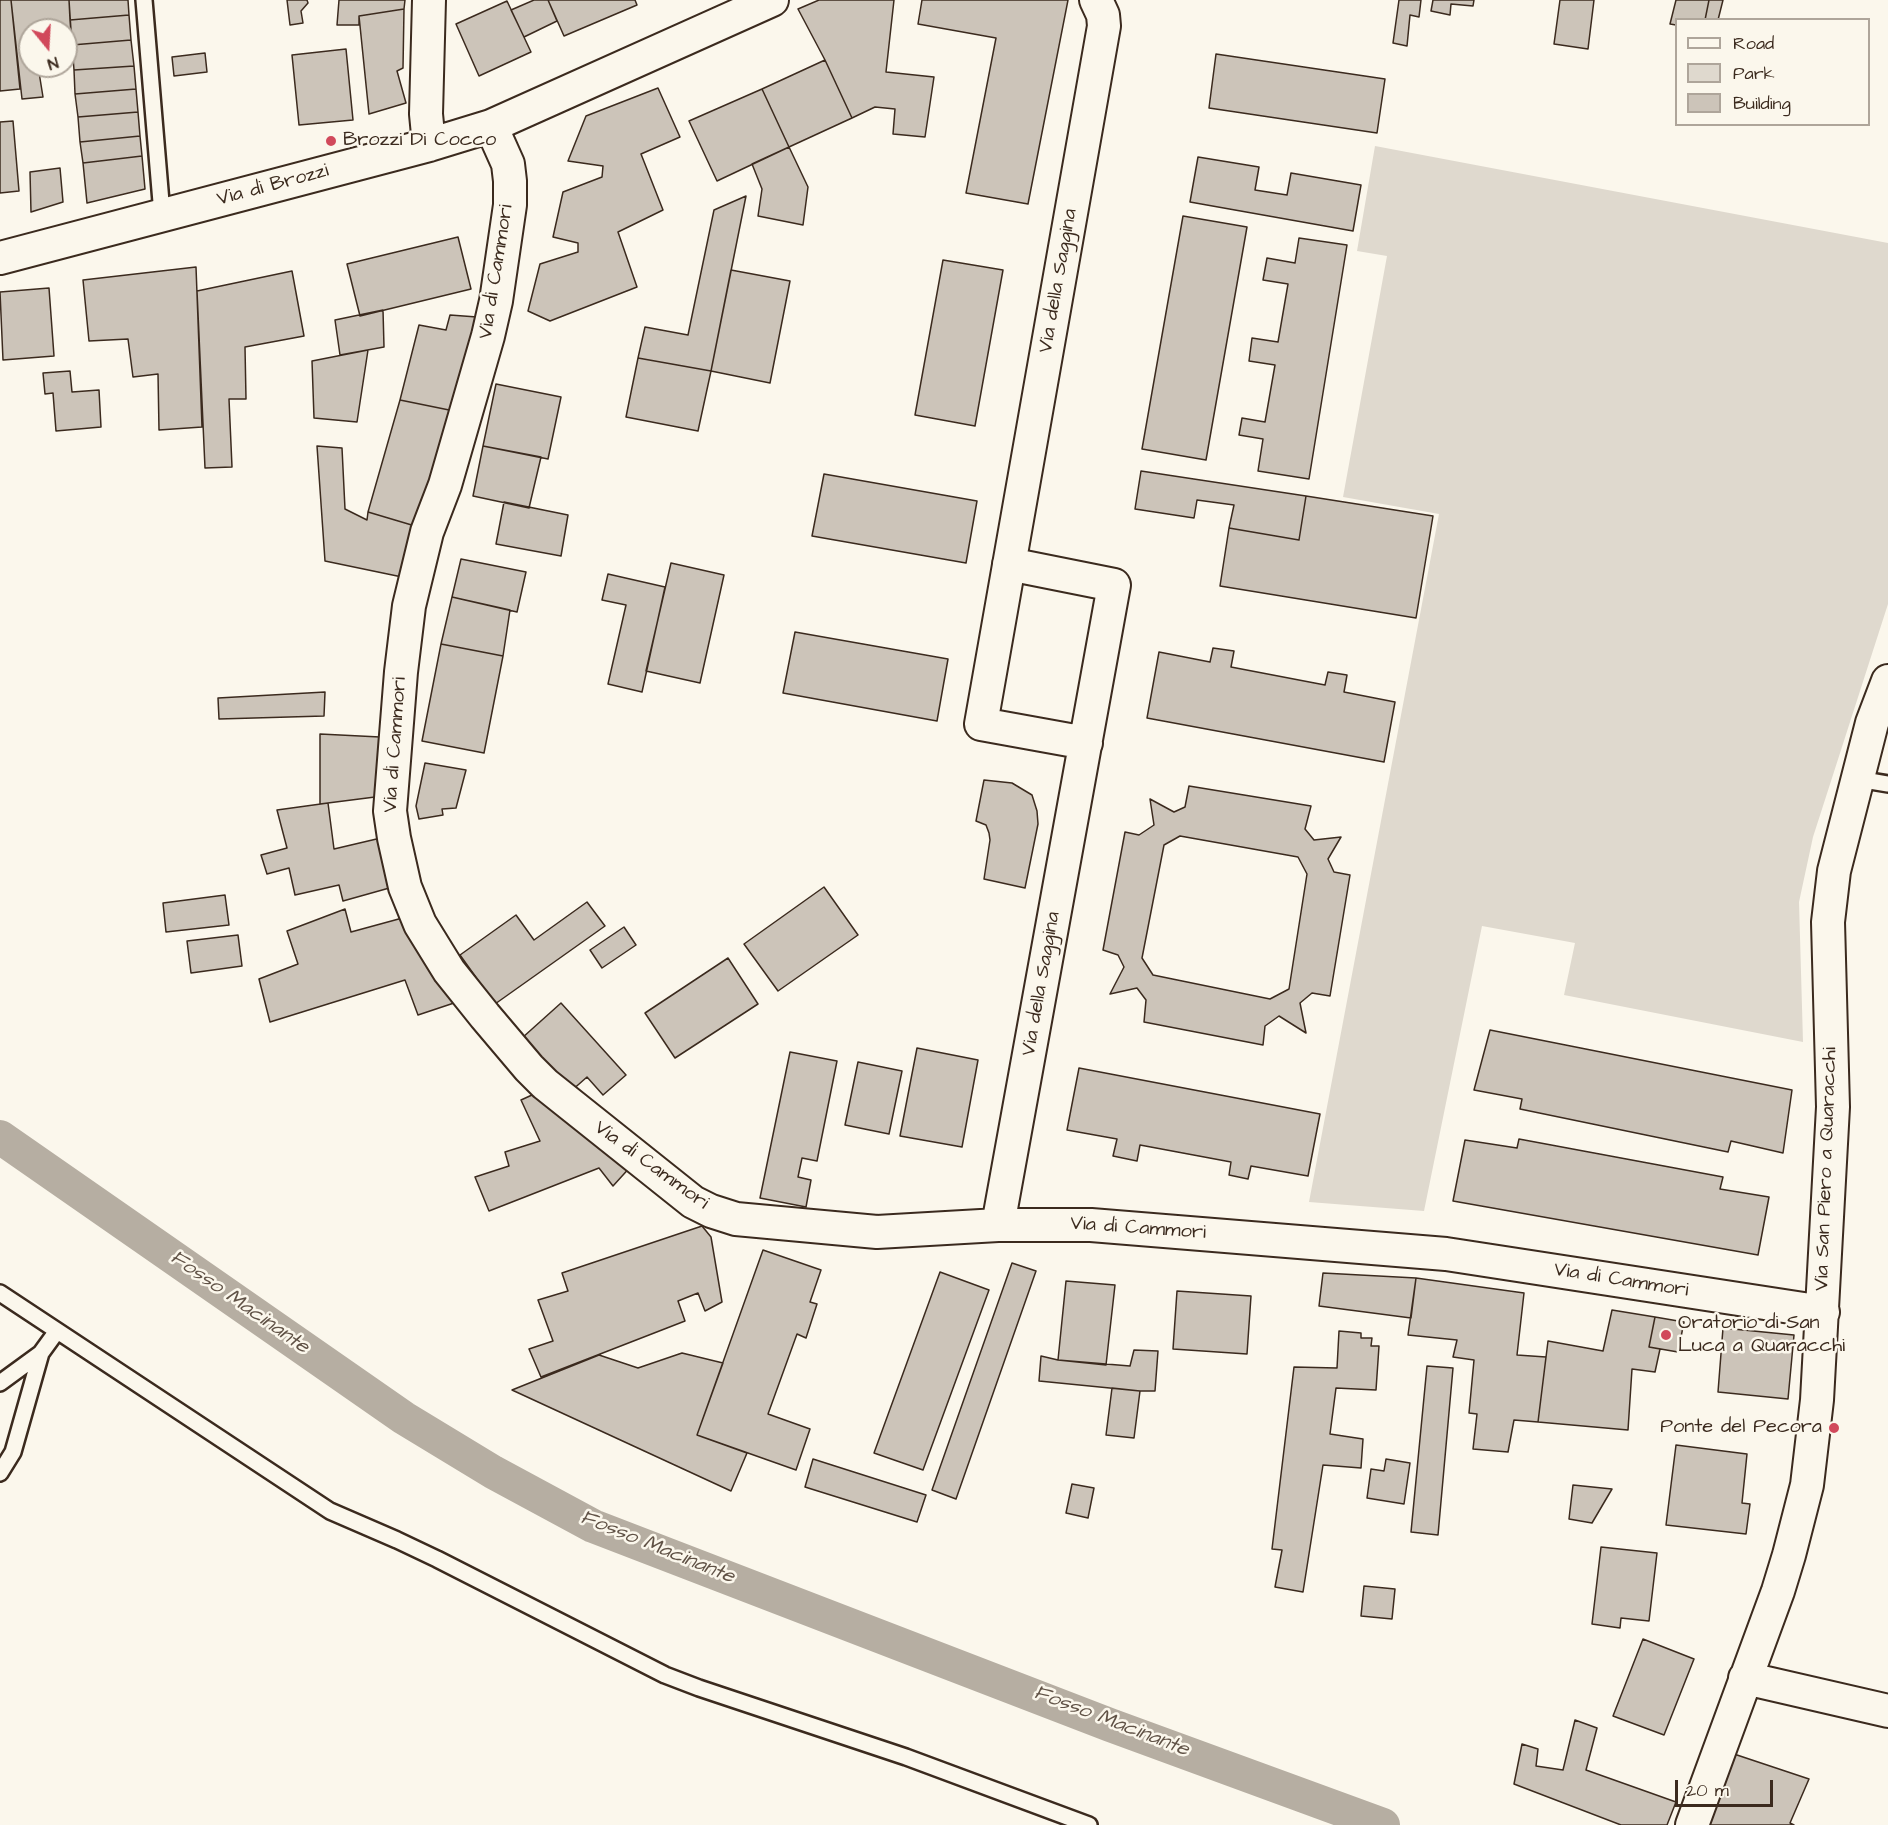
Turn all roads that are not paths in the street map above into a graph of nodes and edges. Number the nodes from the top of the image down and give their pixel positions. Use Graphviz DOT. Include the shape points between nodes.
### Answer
graph roads {
  1 [pos="144,0"];
  2 [pos="429,0"];
  3 [pos="772,0"];
  4 [pos="1100,13"];
  5 [pos="491,126"];
  6 [pos="429,145"];
  7 [pos="162,214"];
  8 [pos="0,258"];
  9 [pos="1009,564"];
  10 [pos="1888,681"];
  11 [pos="1086,743"];
  12 [pos="1858,779"];
  13 [pos="1888,784"];
  14 [pos="998,1225"];
  15 [pos="0,1293"];
  16 [pos="1823,1312"];
  17 [pos="57,1331"];
  18 [pos="41,1353"];
  19 [pos="0,1383"];
  20 [pos="0,1473"];
  21 [pos="1745,1678"];
  22 [pos="1888,1711"];
  23 [pos="1089,1825"];
  24 [pos="1692,1825"];
  1 -- 7 [label="lane"];
  2 -- 6 [label="street"];
  3 -- 5 [label="street, Via di Brozzi"];
  4 -- 9 [label="street, Via della Saggina"];
  5 -- 6 [label="street, Via di Brozzi"];
  5 -- 14 [label="street, Via di Cammori" via="508,164 510,181 496,301 445,485 424,542 401,672 390,811 405,887 420,924 449,972 529,1068 559,1097 693,1202 736,1219 877,1232"];
  6 -- 7 [label="street, Via di Brozzi"];
  7 -- 8 [label="street, Via di Brozzi"];
  9 -- 11 [label="street, Via della Saggina" via="1114,585"];
  9 -- 11 [label="street, Via della Saggina" via="981,724"];
  10 -- 12 [label="street, Via San Piero a Quaracchi" via="1872,723"];
  11 -- 14 [label="street, Via della Saggina"];
  12 -- 13 [label="lane"];
  12 -- 16 [label="street, Via San Piero a Quaracchi" via="1834,871 1828,922 1833,1107"];
  14 -- 16 [label="street, Via di Cammori" via="1091,1225 1446,1254"];
  15 -- 17 [label="lane"];
  16 -- 21 [label="street, Via San Piero a Quaracchi" via="1807,1485 1778,1591"];
  17 -- 18 [label="lane"];
  17 -- 23 [label="lane" via="330,1511 437,1558 665,1675 906,1757"];
  18 -- 19 [label="lane"];
  18 -- 20 [label="lane" via="14,1452"];
  21 -- 22 [label="street"];
  21 -- 24 [label="street, Via San Piero a Quaracchi"];
}
